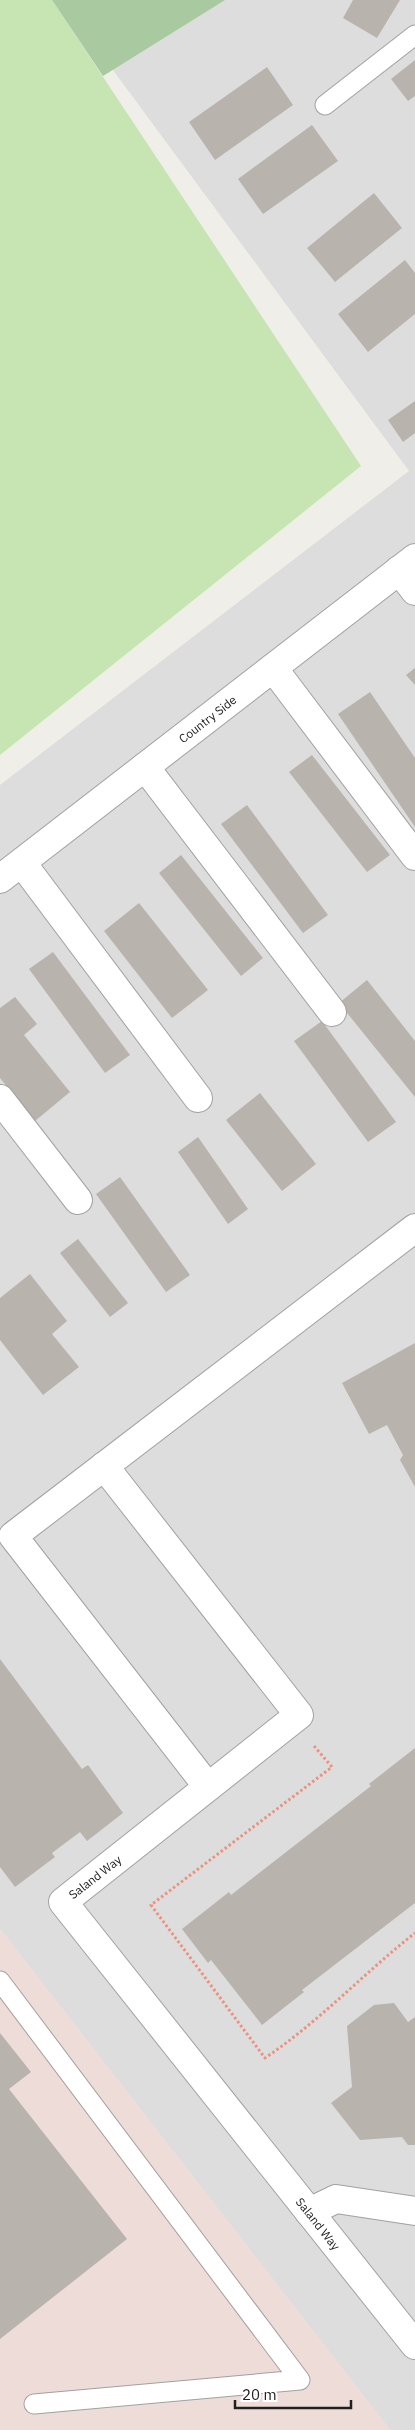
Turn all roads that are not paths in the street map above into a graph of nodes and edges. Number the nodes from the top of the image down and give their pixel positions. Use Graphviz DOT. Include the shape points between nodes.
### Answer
graph roads {
  1 [pos="415,35"];
  2 [pos="325,105"];
  3 [pos="410,573"];
  4 [pos="273,668"];
  5 [pos="145,767"];
  6 [pos="415,856"];
  7 [pos="22,863"];
  8 [pos="0,879"];
  9 [pos="332,1012"];
  10 [pos="198,1098"];
  11 [pos="0,1099"];
  12 [pos="78,1200"];
  13 [pos="415,1228"];
  14 [pos="104,1466"];
  15 [pos="208,1787"];
  16 [pos="0,1981"];
  17 [pos="415,2211"];
  18 [pos="309,2212"];
  19 [pos="415,2345"];
  20 [pos="34,2404"];
  1 -- 2 [label="lane"];
  3 -- 4 [label="street, Country Side"];
  4 -- 5 [label="street, Country Side"];
  4 -- 6 [label="street"];
  5 -- 7 [label="street, Country Side"];
  5 -- 9 [label="street"];
  7 -- 8 [label="street, Country Side"];
  7 -- 10 [label="street"];
  11 -- 12 [label="street"];
  13 -- 14 [label="street"];
  14 -- 15 [label="street" via="14,1536"];
  14 -- 15 [label="street, Saland Way" via="299,1715"];
  15 -- 18 [label="street, Saland Way" via="64,1902"];
  16 -- 20 [label="lane" via="300,2380"];
  17 -- 18 [label="street" via="336,2200"];
  18 -- 19 [label="street, Saland Way"];
}
